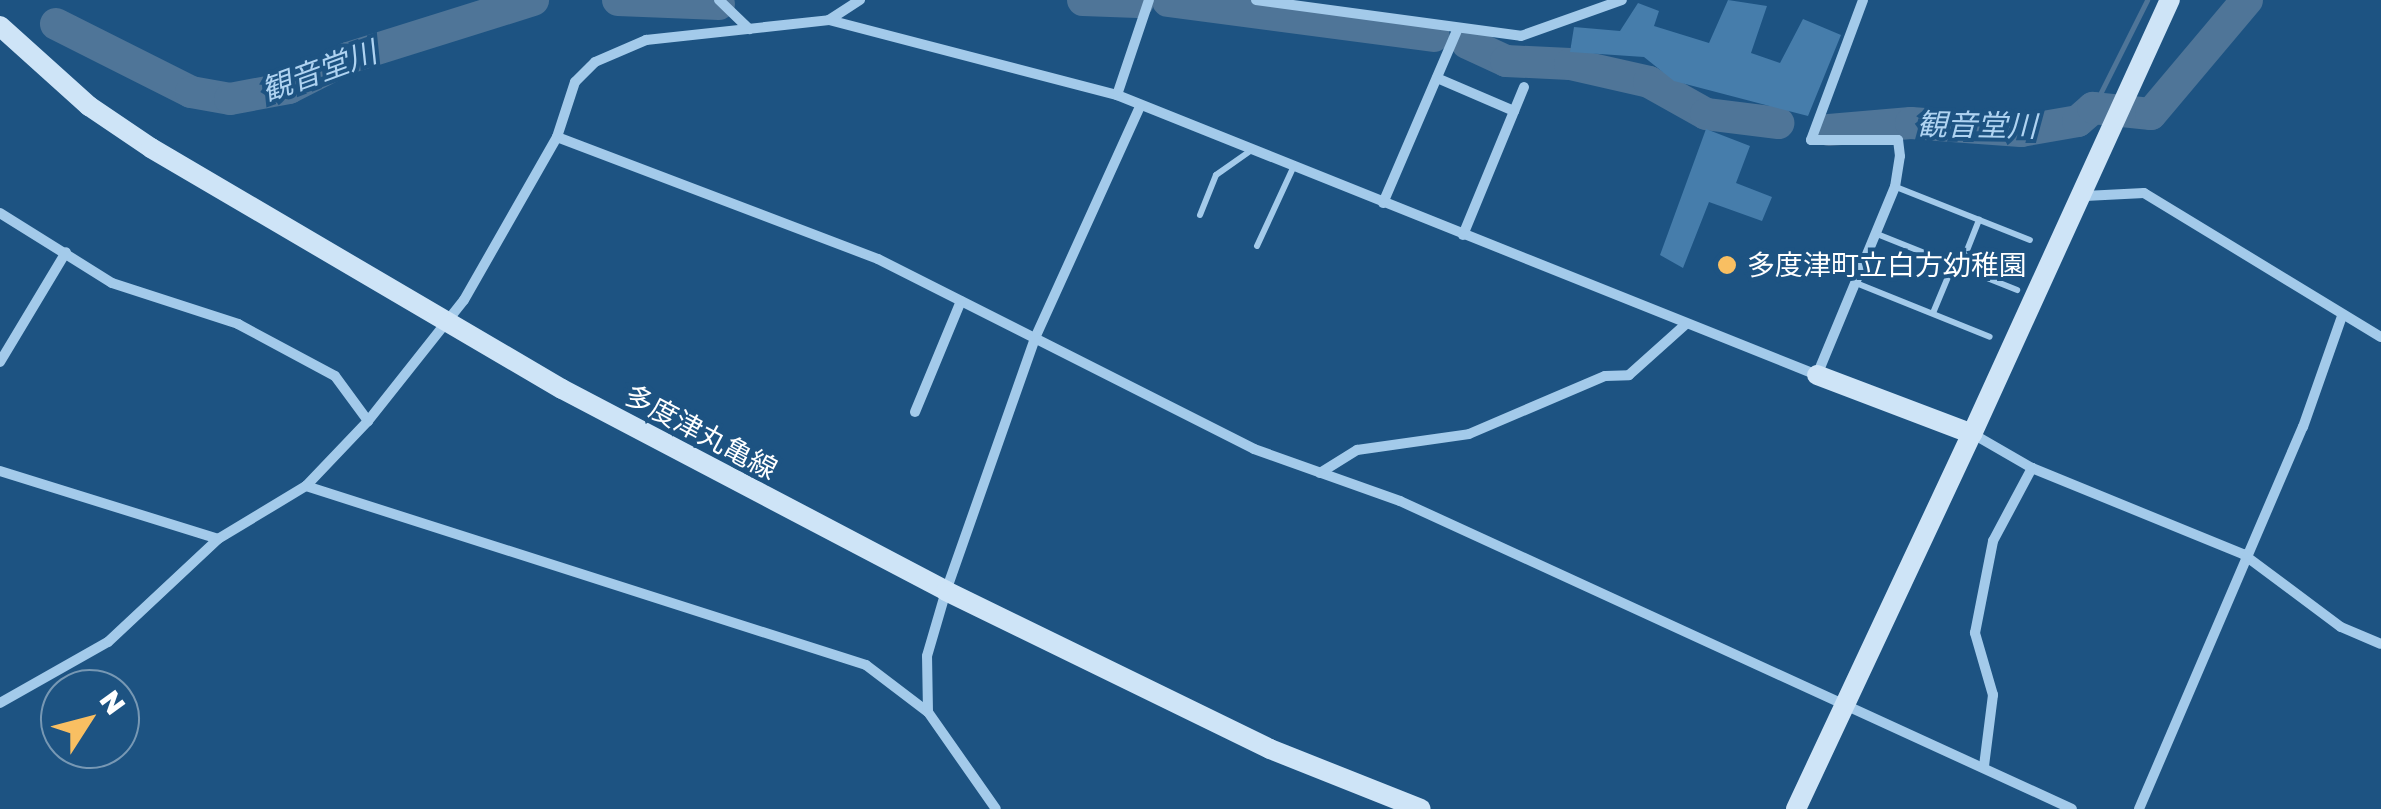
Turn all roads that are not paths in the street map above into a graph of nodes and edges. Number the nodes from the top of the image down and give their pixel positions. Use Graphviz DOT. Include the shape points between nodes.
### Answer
graph roads {
  1 [pos="718,0"];
  2 [pos="860,0"];
  3 [pos="1150,0"];
  4 [pos="1256,0"];
  5 [pos="1622,0"];
  6 [pos="1863,0"];
  7 [pos="2170,0"];
  8 [pos="829,20"];
  9 [pos="0,26"];
  10 [pos="750,29"];
  11 [pos="1457,30"];
  12 [pos="1437,78"];
  13 [pos="1524,87"];
  14 [pos="1117,94"];
  15 [pos="1140,106"];
  16 [pos="1514,112"];
  17 [pos="556,137"];
  18 [pos="1254,148"];
  19 [pos="1294,166"];
  20 [pos="1895,187"];
  21 [pos="2085,196"];
  22 [pos="1382,203"];
  23 [pos="0,213"];
  24 [pos="1200,215"];
  25 [pos="1979,220"];
  26 [pos="1876,234"];
  27 [pos="1463,235"];
  28 [pos="2030,240"];
  29 [pos="1257,246"];
  30 [pos="66,252"];
  31 [pos="1956,266"];
  32 [pos="1855,282"];
  33 [pos="2016,290"];
  34 [pos="962,301"];
  35 [pos="1933,313"];
  36 [pos="2342,316"];
  37 [pos="449,323"];
  38 [pos="1686,324"];
  39 [pos="1990,337"];
  40 [pos="2381,337"];
  41 [pos="1036,338"];
  42 [pos="0,362"];
  43 [pos="1816,375"];
  44 [pos="915,412"];
  45 [pos="368,421"];
  46 [pos="1972,434"];
  47 [pos="2032,468"];
  48 [pos="0,471"];
  49 [pos="1320,473"];
  50 [pos="306,486"];
  51 [pos="218,539"];
  52 [pos="2244,554"];
  53 [pos="946,590"];
  54 [pos="2381,644"];
  55 [pos="0,703"];
  56 [pos="1846,709"];
  57 [pos="928,712"];
  58 [pos="1984,766"];
  59 [pos="996,809"];
  60 [pos="1421,809"];
  61 [pos="1796,809"];
  62 [pos="2072,809"];
  63 [pos="2139,809"];
  1 -- 10 [label="street"];
  2 -- 8 [label="street"];
  3 -- 14 [label="street"];
  4 -- 11 [label="street"];
  5 -- 11 [label="street" via="1521,36"];
  6 -- 20 [label="street" via="1811,140 1898,140"];
  7 -- 21 [label="main road"];
  8 -- 10 [label="street"];
  8 -- 14 [label="street"];
  9 -- 37 [label="main road, 多度津丸亀線" via="89,106 152,148"];
  10 -- 17 [label="street" via="621,46 575,82"];
  11 -- 12 [label="street"];
  12 -- 16 [label="street"];
  12 -- 22 [label="street"];
  13 -- 16 [label="street"];
  14 -- 15 [label="street"];
  15 -- 18 [label="street"];
  15 -- 41 [label="street"];
  16 -- 27 [label="street"];
  17 -- 34 [label="street" via="878,260"];
  17 -- 37 [label="street"];
  18 -- 19 [label="street"];
  18 -- 24 [label="lane" via="1216,175"];
  19 -- 22 [label="street"];
  19 -- 29 [label="lane"];
  20 -- 25 [label="lane"];
  20 -- 26 [label="street"];
  21 -- 36 [label="street" via="2144,192"];
  21 -- 46 [label="main road"];
  22 -- 27 [label="street"];
  23 -- 30 [label="street"];
  25 -- 28 [label="lane"];
  25 -- 31 [label="lane"];
  26 -- 31 [label="lane"];
  26 -- 32 [label="street"];
  27 -- 38 [label="street"];
  30 -- 42 [label="street"];
  30 -- 45 [label="street" via="112,283 238,324 334,376"];
  31 -- 33 [label="lane"];
  31 -- 35 [label="lane"];
  32 -- 35 [label="lane"];
  32 -- 43 [label="street"];
  34 -- 41 [label="street"];
  34 -- 44 [label="street"];
  35 -- 39 [label="lane"];
  36 -- 40 [label="street"];
  36 -- 52 [label="street" via="2303,426"];
  37 -- 45 [label="street"];
  37 -- 53 [label="main road, 多度津丸亀線"];
  38 -- 43 [label="street"];
  38 -- 49 [label="street" via="1630,375 1605,376 1468,434 1357,450"];
  41 -- 49 [label="street" via="1254,449"];
  41 -- 53 [label="street"];
  43 -- 46 [label="main road"];
  45 -- 50 [label="street"];
  46 -- 47 [label="street"];
  46 -- 56 [label="main road"];
  47 -- 52 [label="street"];
  47 -- 58 [label="street" via="1993,541 1974,633 1993,695"];
  48 -- 51 [label="street"];
  49 -- 56 [label="street" via="1400,501"];
  50 -- 51 [label="street"];
  50 -- 57 [label="street" via="866,664"];
  51 -- 55 [label="street" via="108,642"];
  52 -- 54 [label="street" via="2340,626"];
  52 -- 63 [label="street"];
  53 -- 57 [label="street" via="927,656"];
  53 -- 60 [label="main road, 多度津丸亀線" via="1270,749"];
  56 -- 58 [label="street"];
  56 -- 61 [label="main road"];
  57 -- 59 [label="street"];
  58 -- 62 [label="street"];
}
